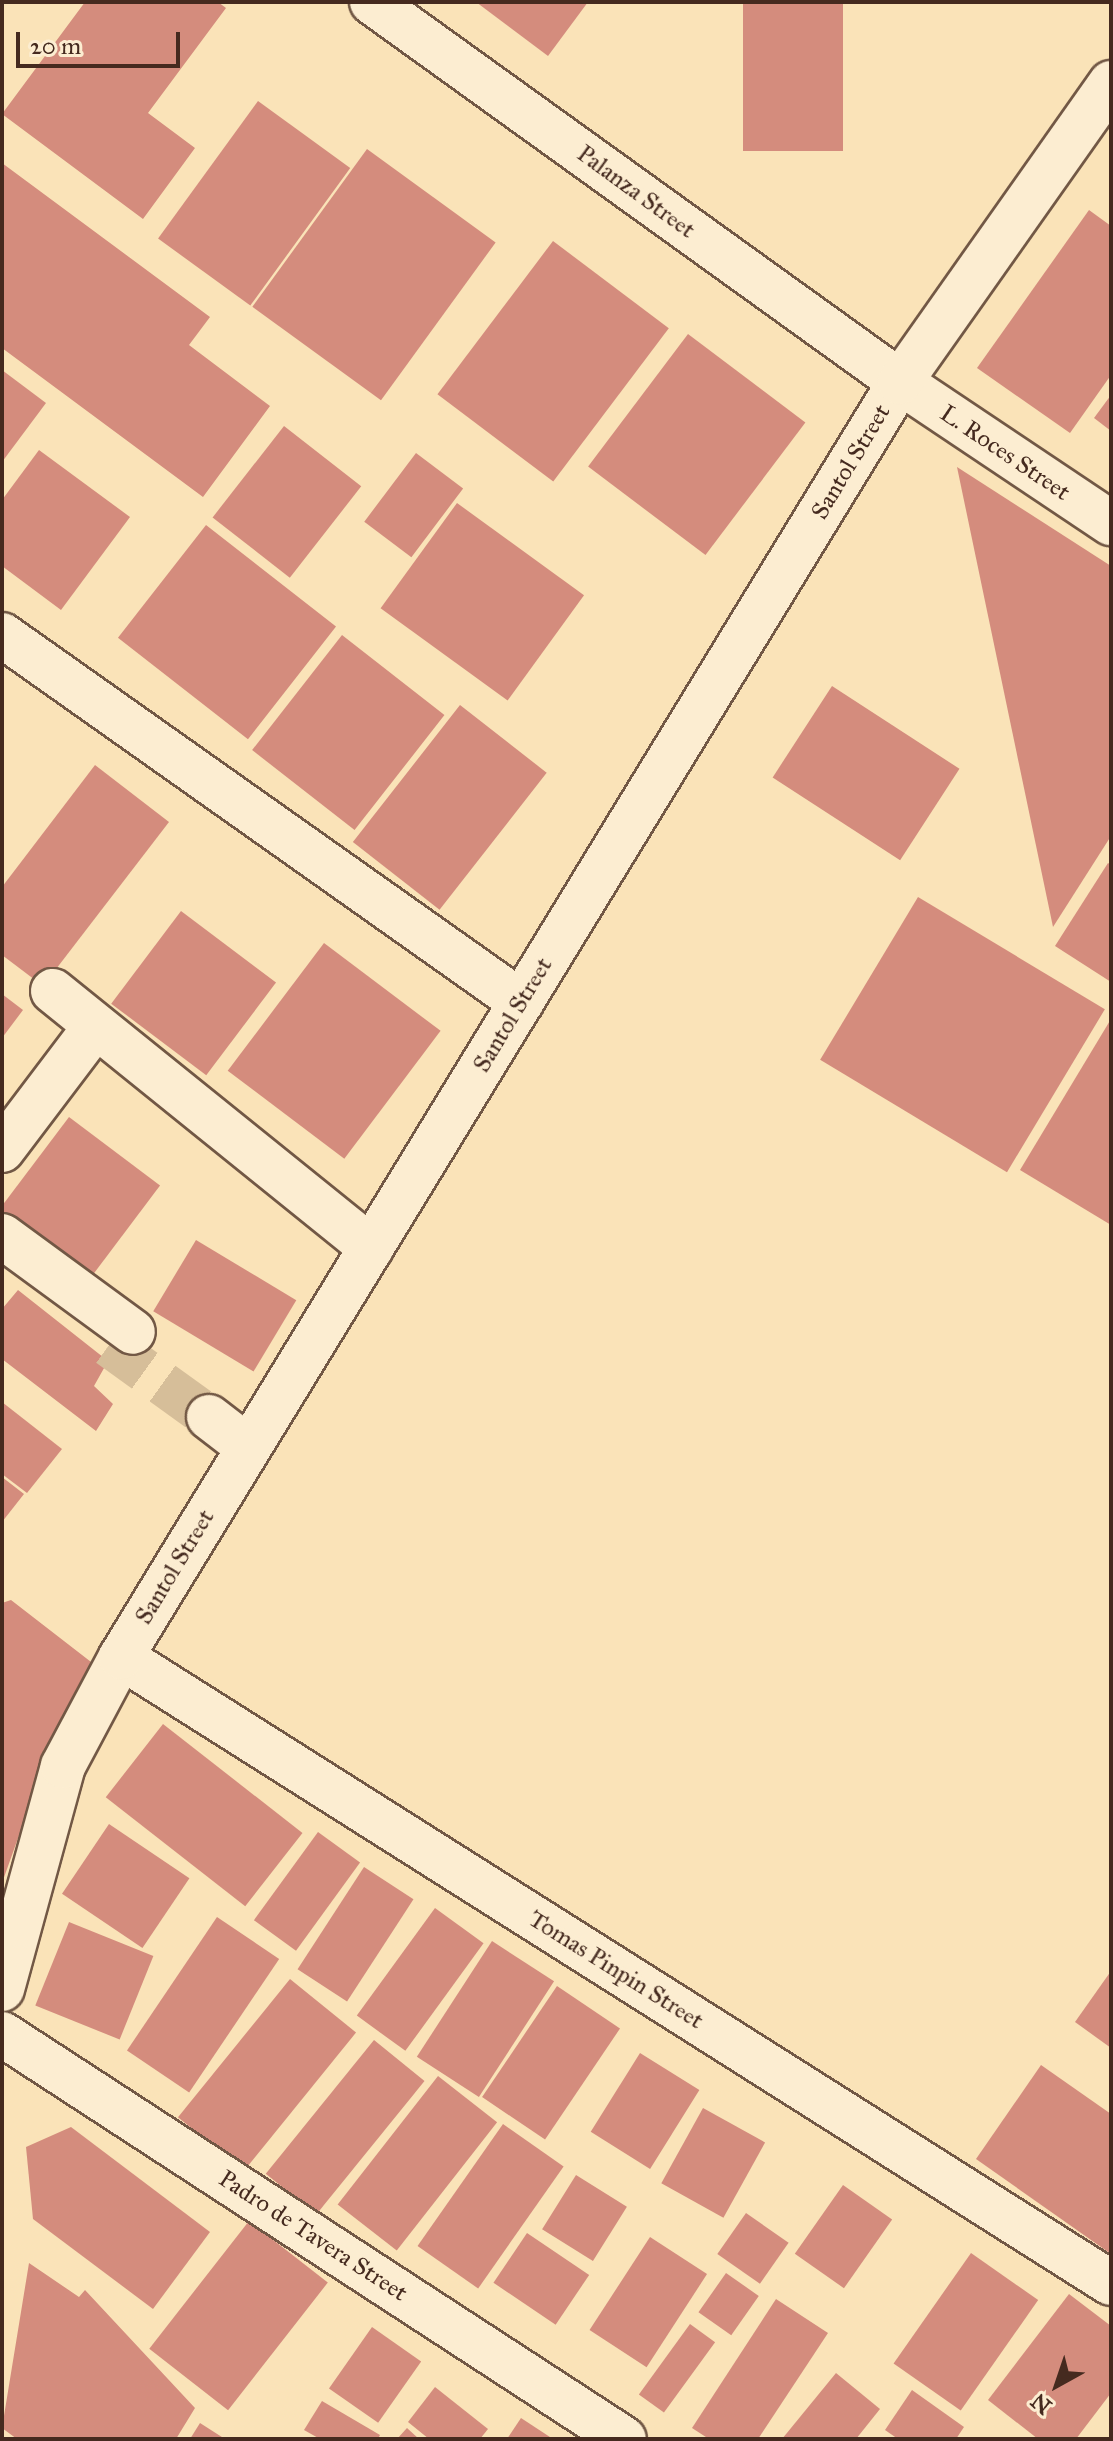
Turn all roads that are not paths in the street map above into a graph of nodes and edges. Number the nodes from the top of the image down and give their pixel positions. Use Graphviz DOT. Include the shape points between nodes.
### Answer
graph roads {
  1 [pos="372,2"];
  2 [pos="1111,83"];
  3 [pos="900,382"];
  4 [pos="1111,523"];
  5 [pos="2,635"];
  6 [pos="53,991"];
  7 [pos="521,1002"];
  8 [pos="95,1027"];
  9 [pos="2,1150"];
  10 [pos="2,1236"];
  11 [pos="371,1248"];
  12 [pos="2,1267"];
  13 [pos="209,1417"];
  14 [pos="248,1447"];
  15 [pos="121,1657"];
  16 [pos="2,1989"];
  17 [pos="2,2034"];
  18 [pos="1111,2283"];
  19 [pos="624,2439"];
  1 -- 3 [label="street, Palanza Street"];
  2 -- 3 [label="street, Santol Street"];
  3 -- 4 [label="street, L. Roces Street"];
  3 -- 7 [label="street, Santol Street"];
  5 -- 7 [label="street"];
  6 -- 8 [label="street"];
  7 -- 11 [label="street, Santol Street"];
  8 -- 9 [label="street"];
  8 -- 11 [label="street"];
  10 -- 12 [label="street" via="121,1338"];
  11 -- 14 [label="street, Santol Street"];
  13 -- 14 [label="street"];
  14 -- 15 [label="street, Santol Street"];
  15 -- 16 [label="street, Santol Street" via="63,1766"];
  15 -- 18 [label="street, Tomas Pinpin Street"];
  17 -- 19 [label="street, Padro de Tavera Street"];
}
